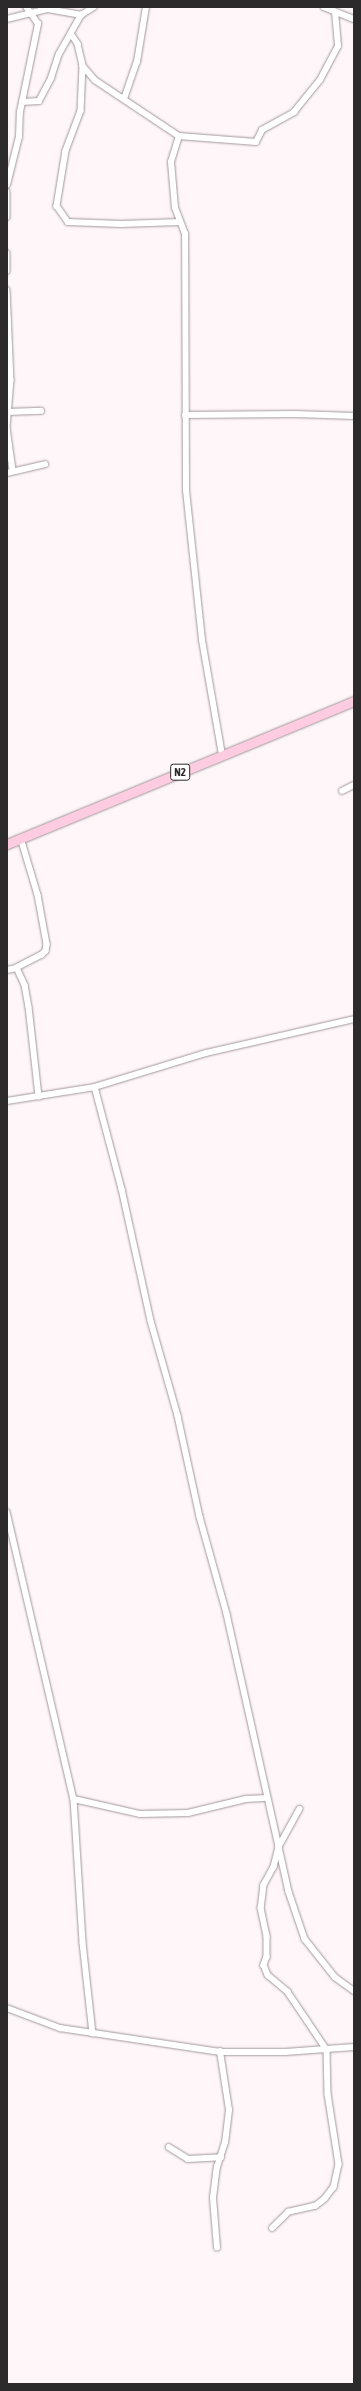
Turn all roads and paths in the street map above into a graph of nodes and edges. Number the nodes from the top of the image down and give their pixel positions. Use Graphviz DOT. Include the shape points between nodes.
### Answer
graph roads {
  1 [pos="26,7"];
  2 [pos="94,7"];
  3 [pos="146,7"];
  4 [pos="324,7"];
  5 [pos="334,12"];
  6 [pos="30,13"];
  7 [pos="82,15"];
  8 [pos="7,19"];
  9 [pos="354,19"];
  10 [pos="72,35"];
  11 [pos="83,66"];
  12 [pos="124,99"];
  13 [pos="22,102"];
  14 [pos="179,136"];
  15 [pos="7,185"];
  16 [pos="7,192"];
  17 [pos="7,217"];
  18 [pos="180,222"];
  19 [pos="7,253"];
  20 [pos="8,260"];
  21 [pos="7,271"];
  22 [pos="7,290"];
  23 [pos="41,411"];
  24 [pos="8,412"];
  25 [pos="185,415"];
  26 [pos="354,416"];
  27 [pos="45,464"];
  28 [pos="13,470"];
  29 [pos="7,473"];
  30 [pos="354,701"];
  31 [pos="222,755"];
  32 [pos="354,785"];
  33 [pos="342,791"];
  34 [pos="21,838"];
  35 [pos="7,844"];
  36 [pos="16,968"];
  37 [pos="7,970"];
  38 [pos="354,1019"];
  39 [pos="95,1087"];
  40 [pos="39,1096"];
  41 [pos="7,1101"];
  42 [pos="7,1512"];
  43 [pos="267,1798"];
  44 [pos="74,1799"];
  45 [pos="300,1809"];
  46 [pos="279,1847"];
  47 [pos="354,1991"];
  48 [pos="7,2008"];
  49 [pos="93,2033"];
  50 [pos="354,2047"];
  51 [pos="327,2050"];
  52 [pos="220,2052"];
  53 [pos="169,2147"];
  54 [pos="221,2157"];
  55 [pos="273,2228"];
  56 [pos="217,2248"];
  1 -- 6 [label="street"];
  2 -- 7 [label="street"];
  3 -- 12 [label="street" via="137,62"];
  4 -- 5 [label="street"];
  5 -- 9 [label="street"];
  5 -- 14 [label="street" via="338,46 320,80 294,112 262,130 256,142"];
  6 -- 7 [label="street" via="48,9"];
  6 -- 8 [label="street"];
  6 -- 13 [label="street" via="38,24"];
  7 -- 10 [label="street"];
  10 -- 11 [label="street" via="78,44"];
  10 -- 13 [label="street" via="59,54 51,78 39,101"];
  11 -- 12 [label="street" via="95,80"];
  11 -- 18 [label="street" via="81,111 66,151 57,206 68,222"];
  12 -- 14 [label="street"];
  13 -- 15 [label="street" via="19,137"];
  14 -- 18 [label="street" via="170,162 175,208"];
  16 -- 17 [label="street"];
  18 -- 25 [label="street" via="185,234"];
  19 -- 20 [label="street"];
  20 -- 21 [label="street"];
  22 -- 24 [label="street" via="11,380"];
  23 -- 24 [label="street"];
  24 -- 28 [label="street" via="7,428"];
  25 -- 26 [label="street"];
  25 -- 31 [label="street" via="186,490 193,564 202,640"];
  27 -- 28 [label="street"];
  28 -- 29 [label="street"];
  30 -- 31 [label="highway, N2"];
  31 -- 34 [label="highway, N2"];
  32 -- 33 [label="street"];
  34 -- 35 [label="highway, N2"];
  34 -- 36 [label="street" via="38,895 47,944 42,956"];
  36 -- 37 [label="street"];
  36 -- 40 [label="street" via="25,986 29,1007"];
  38 -- 39 [label="street" via="206,1053"];
  39 -- 40 [label="street"];
  39 -- 43 [label="street" via="122,1189 151,1321 178,1416 200,1517 227,1614"];
  40 -- 41 [label="street"];
  42 -- 44 [label="street"];
  43 -- 44 [label="street" via="246,1799 188,1813 140,1814"];
  43 -- 46 [label="street"];
  44 -- 49 [label="street" via="83,1943"];
  45 -- 46 [label="street"];
  46 -- 47 [label="street" via="288,1892 305,1939 335,1977"];
  46 -- 51 [label="street" via="274,1867 264,1885 261,1908 267,1936 268,1956 264,1965 268,1975 288,1992"];
  48 -- 49 [label="street" via="60,2028"];
  49 -- 52 [label="street"];
  50 -- 51 [label="street"];
  51 -- 52 [label="street"];
  51 -- 55 [label="street" via="328,2094 339,2164 334,2187 316,2206 289,2212"];
  52 -- 54 [label="street" via="229,2110"];
  53 -- 54 [label="street" via="188,2159"];
  54 -- 56 [label="street" via="213,2198"];
}
